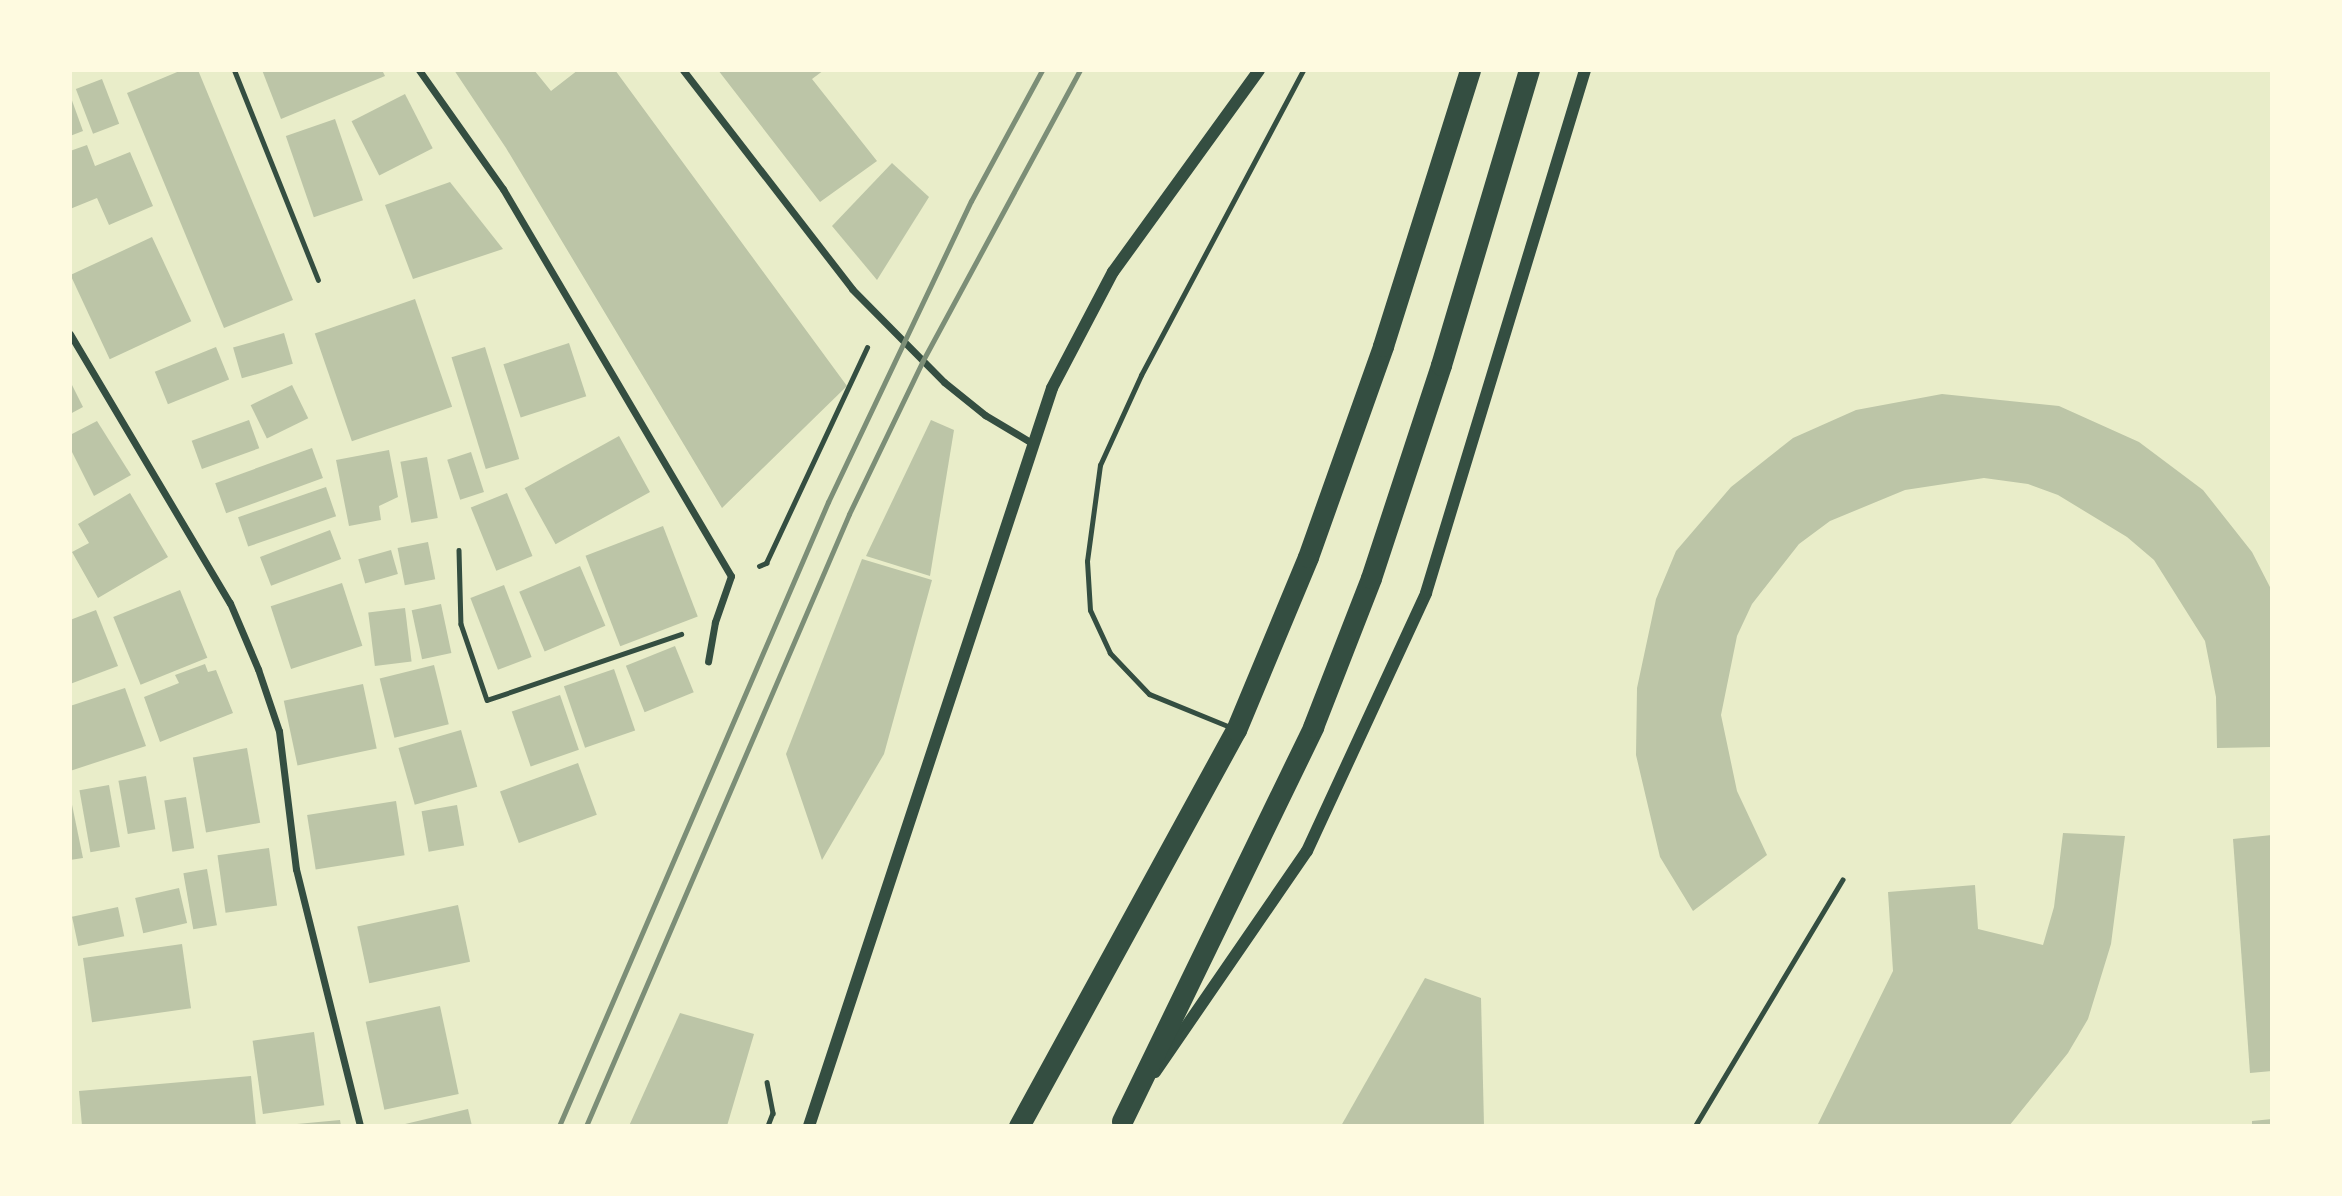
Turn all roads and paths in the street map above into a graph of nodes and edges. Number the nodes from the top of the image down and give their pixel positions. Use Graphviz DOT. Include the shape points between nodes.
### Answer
graph roads {
  1 [pos="234,70"];
  2 [pos="419,70"];
  3 [pos="683,70"];
  4 [pos="1259,70"];
  5 [pos="1303,70"];
  6 [pos="1470,70"];
  7 [pos="1529,70"];
  8 [pos="1585,70"];
  9 [pos="318,280"];
  10 [pos="878,316"];
  11 [pos="70,334"];
  12 [pos="1032,443"];
  13 [pos="459,550"];
  14 [pos="731,576"];
  15 [pos="715,622"];
  16 [pos="708,661"];
  17 [pos="1236,730"];
  18 [pos="1842,880"];
  19 [pos="767,1082"];
  20 [pos="1120,1123"];
  21 [pos="360,1126"];
  22 [pos="768,1126"];
  23 [pos="809,1126"];
  24 [pos="1018,1126"];
  25 [pos="1695,1126"];
  1 -- 9 [label="lane"];
  2 -- 14 [label="street" via="503,190"];
  3 -- 10 [label="street" via="801,228"];
  4 -- 12 [label="street" via="1113,272 1052,387"];
  5 -- 17 [label="lane" via="1153,351 1100,465 1087,561 1090,610 1110,653 1149,694"];
  6 -- 17 [label="highway" via="1369,386 1308,557"];
  7 -- 20 [label="highway" via="1441,365 1371,578 1313,727"];
  8 -- 20 [label="street" via="1426,593 1307,850"];
  10 -- 12 [label="street" via="944,382 985,415"];
  10 -- 14 [label="path" via="766,563"];
  11 -- 21 [label="street" via="230,603 258,669 279,731 296,869"];
  12 -- 23 [label="street"];
  13 -- 15 [label="path" via="461,624 487,700"];
  14 -- 15 [label="street"];
  15 -- 16 [label="street"];
  17 -- 24 [label="highway"];
  18 -- 25 [label="path"];
  19 -- 22 [label="path" via="773,1113"];
}
